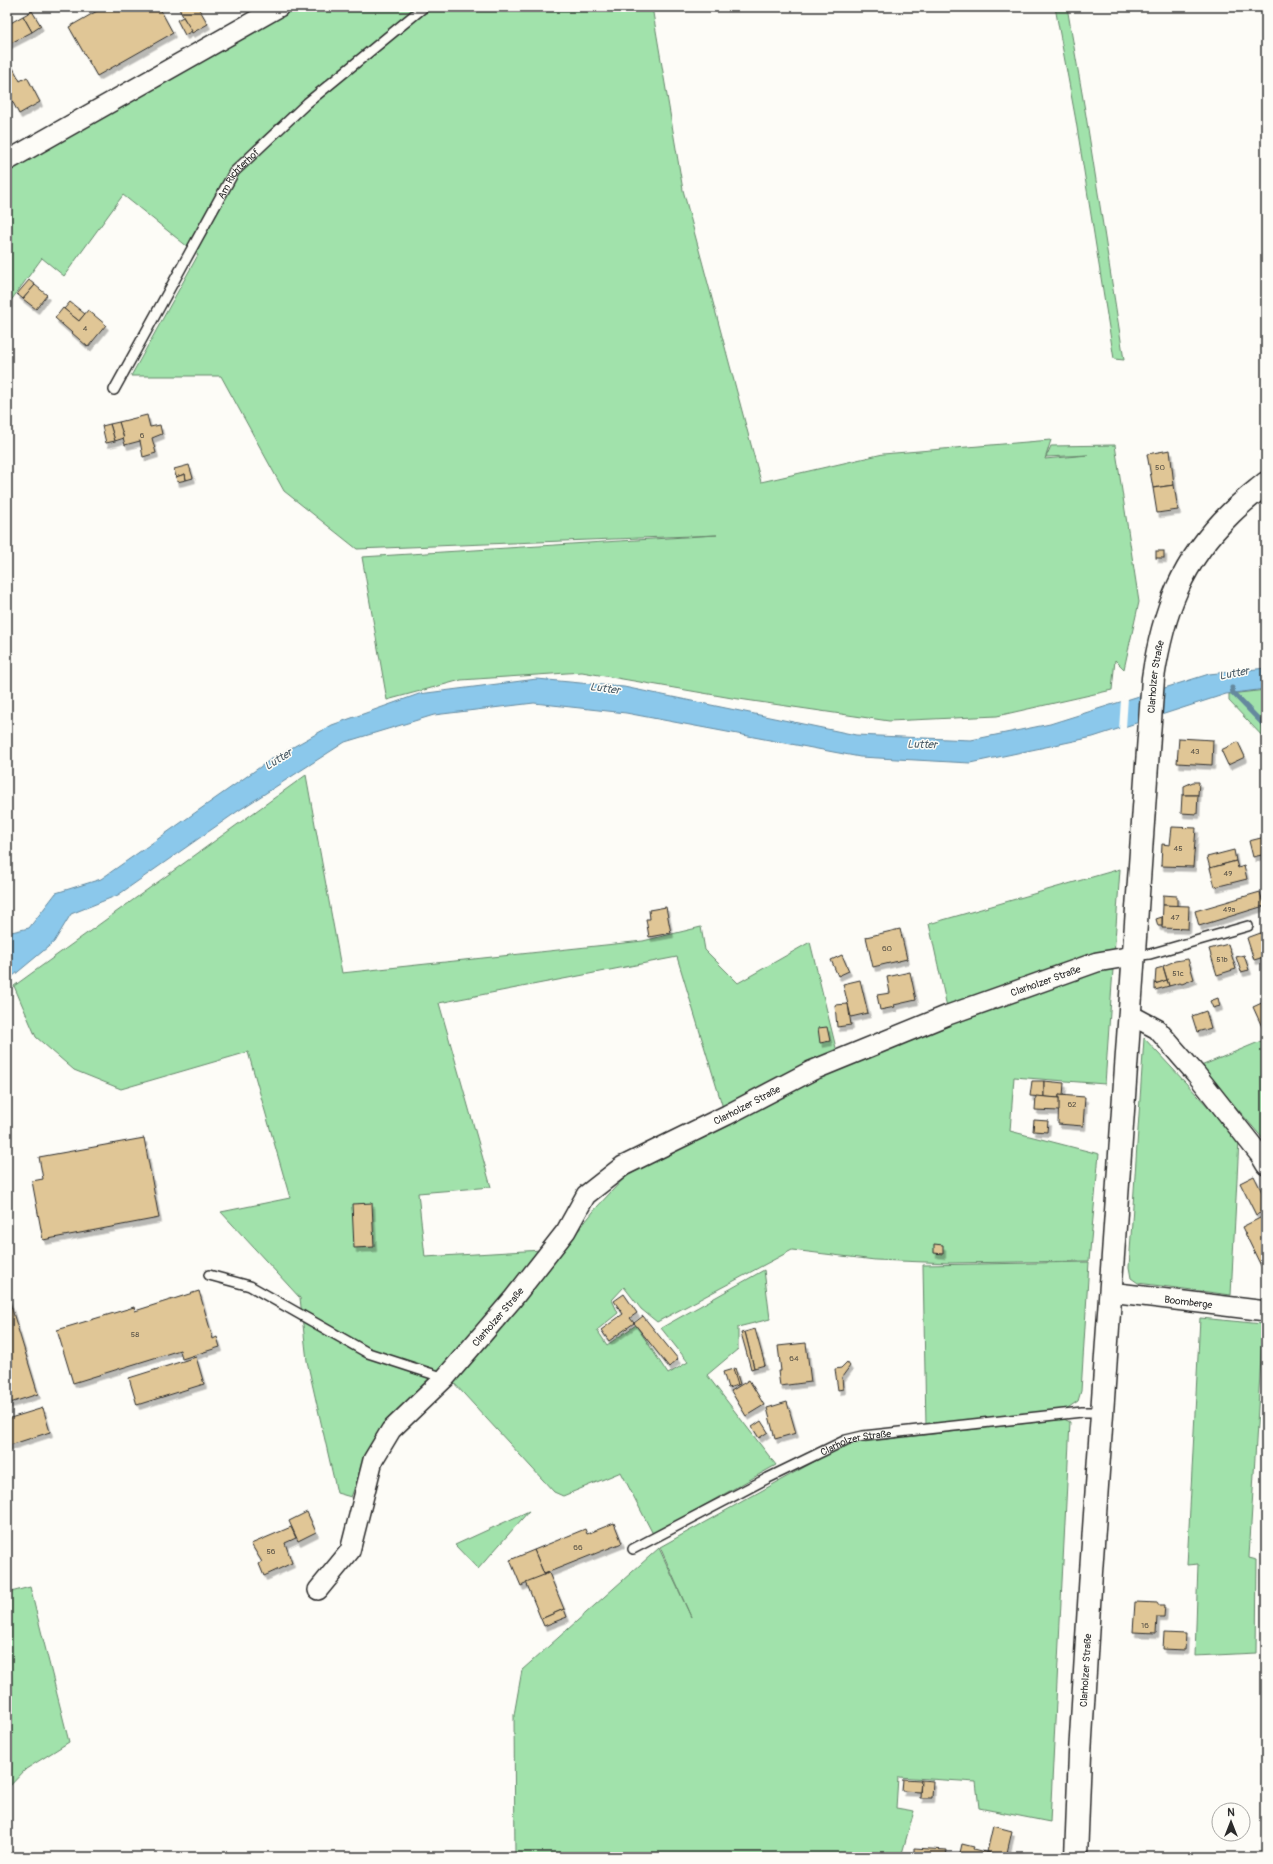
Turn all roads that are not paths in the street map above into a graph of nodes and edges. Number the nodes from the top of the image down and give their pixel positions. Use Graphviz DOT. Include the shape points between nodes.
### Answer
graph roads {
  1 [pos="279,7"];
  2 [pos="424,7"];
  3 [pos="7,161"];
  4 [pos="114,390"];
  5 [pos="1266,483"];
  6 [pos="1248,926"];
  7 [pos="1133,956"];
  8 [pos="1129,1014"];
  9 [pos="1266,1165"];
  10 [pos="209,1275"];
  11 [pos="1110,1292"];
  12 [pos="1266,1311"];
  13 [pos="445,1378"];
  14 [pos="1102,1412"];
  15 [pos="633,1549"];
  16 [pos="318,1590"];
  17 [pos="1076,1857"];
  1 -- 3 [label="street"];
  2 -- 4 [label="lane, Am Richterhof" via="307,103 234,172"];
  5 -- 7 [label="street, Clarholzer Straße" via="1231,513 1201,546 1169,607 1159,642 1153,678"];
  6 -- 7 [label="lane" via="1150,954"];
  7 -- 8 [label="street, Clarholzer Straße"];
  7 -- 13 [label="street, Clarholzer Straße" via="1097,962 948,1015 811,1071 623,1166 586,1195 566,1231 512,1300"];
  8 -- 9 [label="street" via="1157,1029 1196,1074"];
  8 -- 11 [label="street, Clarholzer Straße"];
  10 -- 13 [label="lane" via="250,1286 368,1353"];
  11 -- 12 [label="street, Boomberge"];
  11 -- 14 [label="street, Clarholzer Straße"];
  13 -- 16 [label="street, Clarholzer Straße" via="391,1430 373,1460 350,1551"];
  14 -- 15 [label="lane, Clarholzer Straße" via="1082,1412 846,1440"];
  14 -- 17 [label="street, Clarholzer Straße" via="1080,1754"];
}
